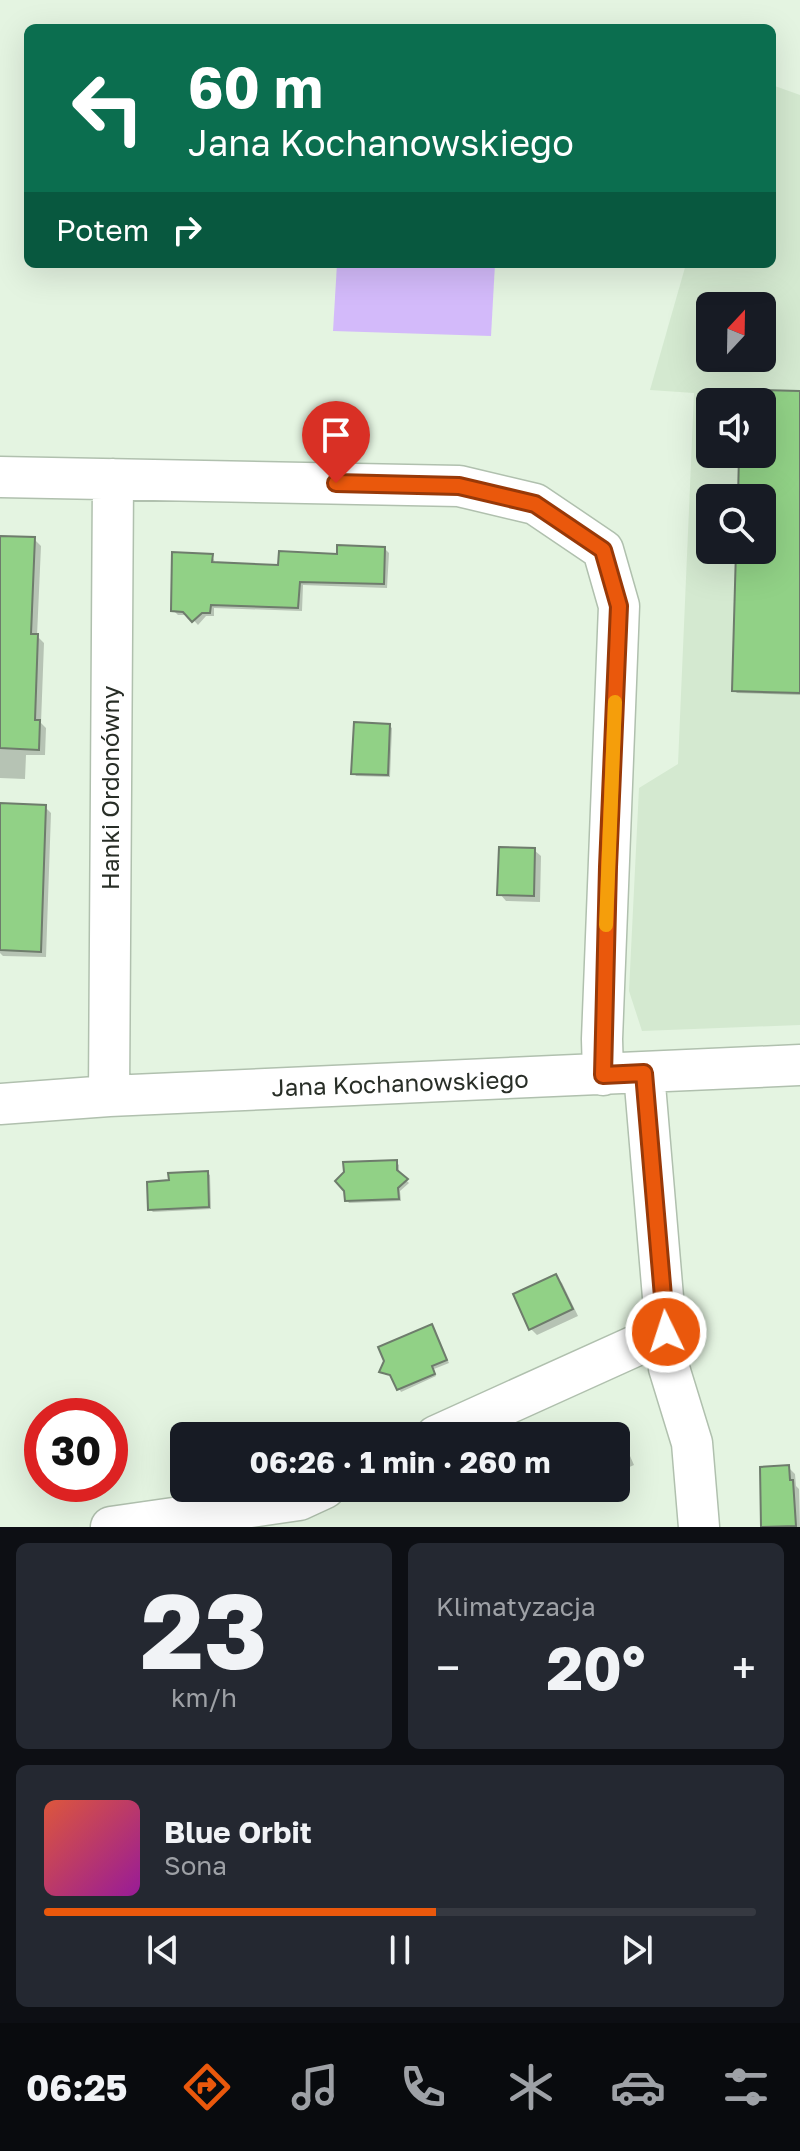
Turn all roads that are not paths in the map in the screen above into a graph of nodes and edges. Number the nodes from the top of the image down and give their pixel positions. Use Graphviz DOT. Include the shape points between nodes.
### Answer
graph roads {
  1 [pos="0,477"];
  2 [pos="113,479"];
  3 [pos="800,1065"];
  4 [pos="644,1073"];
  5 [pos="603,1075"];
  6 [pos="109,1096"];
  7 [pos="0,1104"];
  8 [pos="666,1332"];
  9 [pos="467,1422"];
  10 [pos="285,1502"];
  11 [pos="111,1527"];
  12 [pos="699,1527"];
  1 -- 2 [label="street"];
  2 -- 5 [label="street" via="459,486 535,504 603,550 619,606"];
  2 -- 6 [label="street, Hanki Ordonówny"];
  3 -- 4 [label="street, Jana Kochanowskiego"];
  4 -- 5 [label="street, Jana Kochanowskiego"];
  4 -- 8 [label="street"];
  5 -- 6 [label="street, Jana Kochanowskiego"];
  6 -- 7 [label="street, Jana Kochanowskiego"];
  8 -- 9 [label="street"];
  8 -- 12 [label="street" via="669,1368 692,1443"];
  10 -- 11 [label="street"];
}
